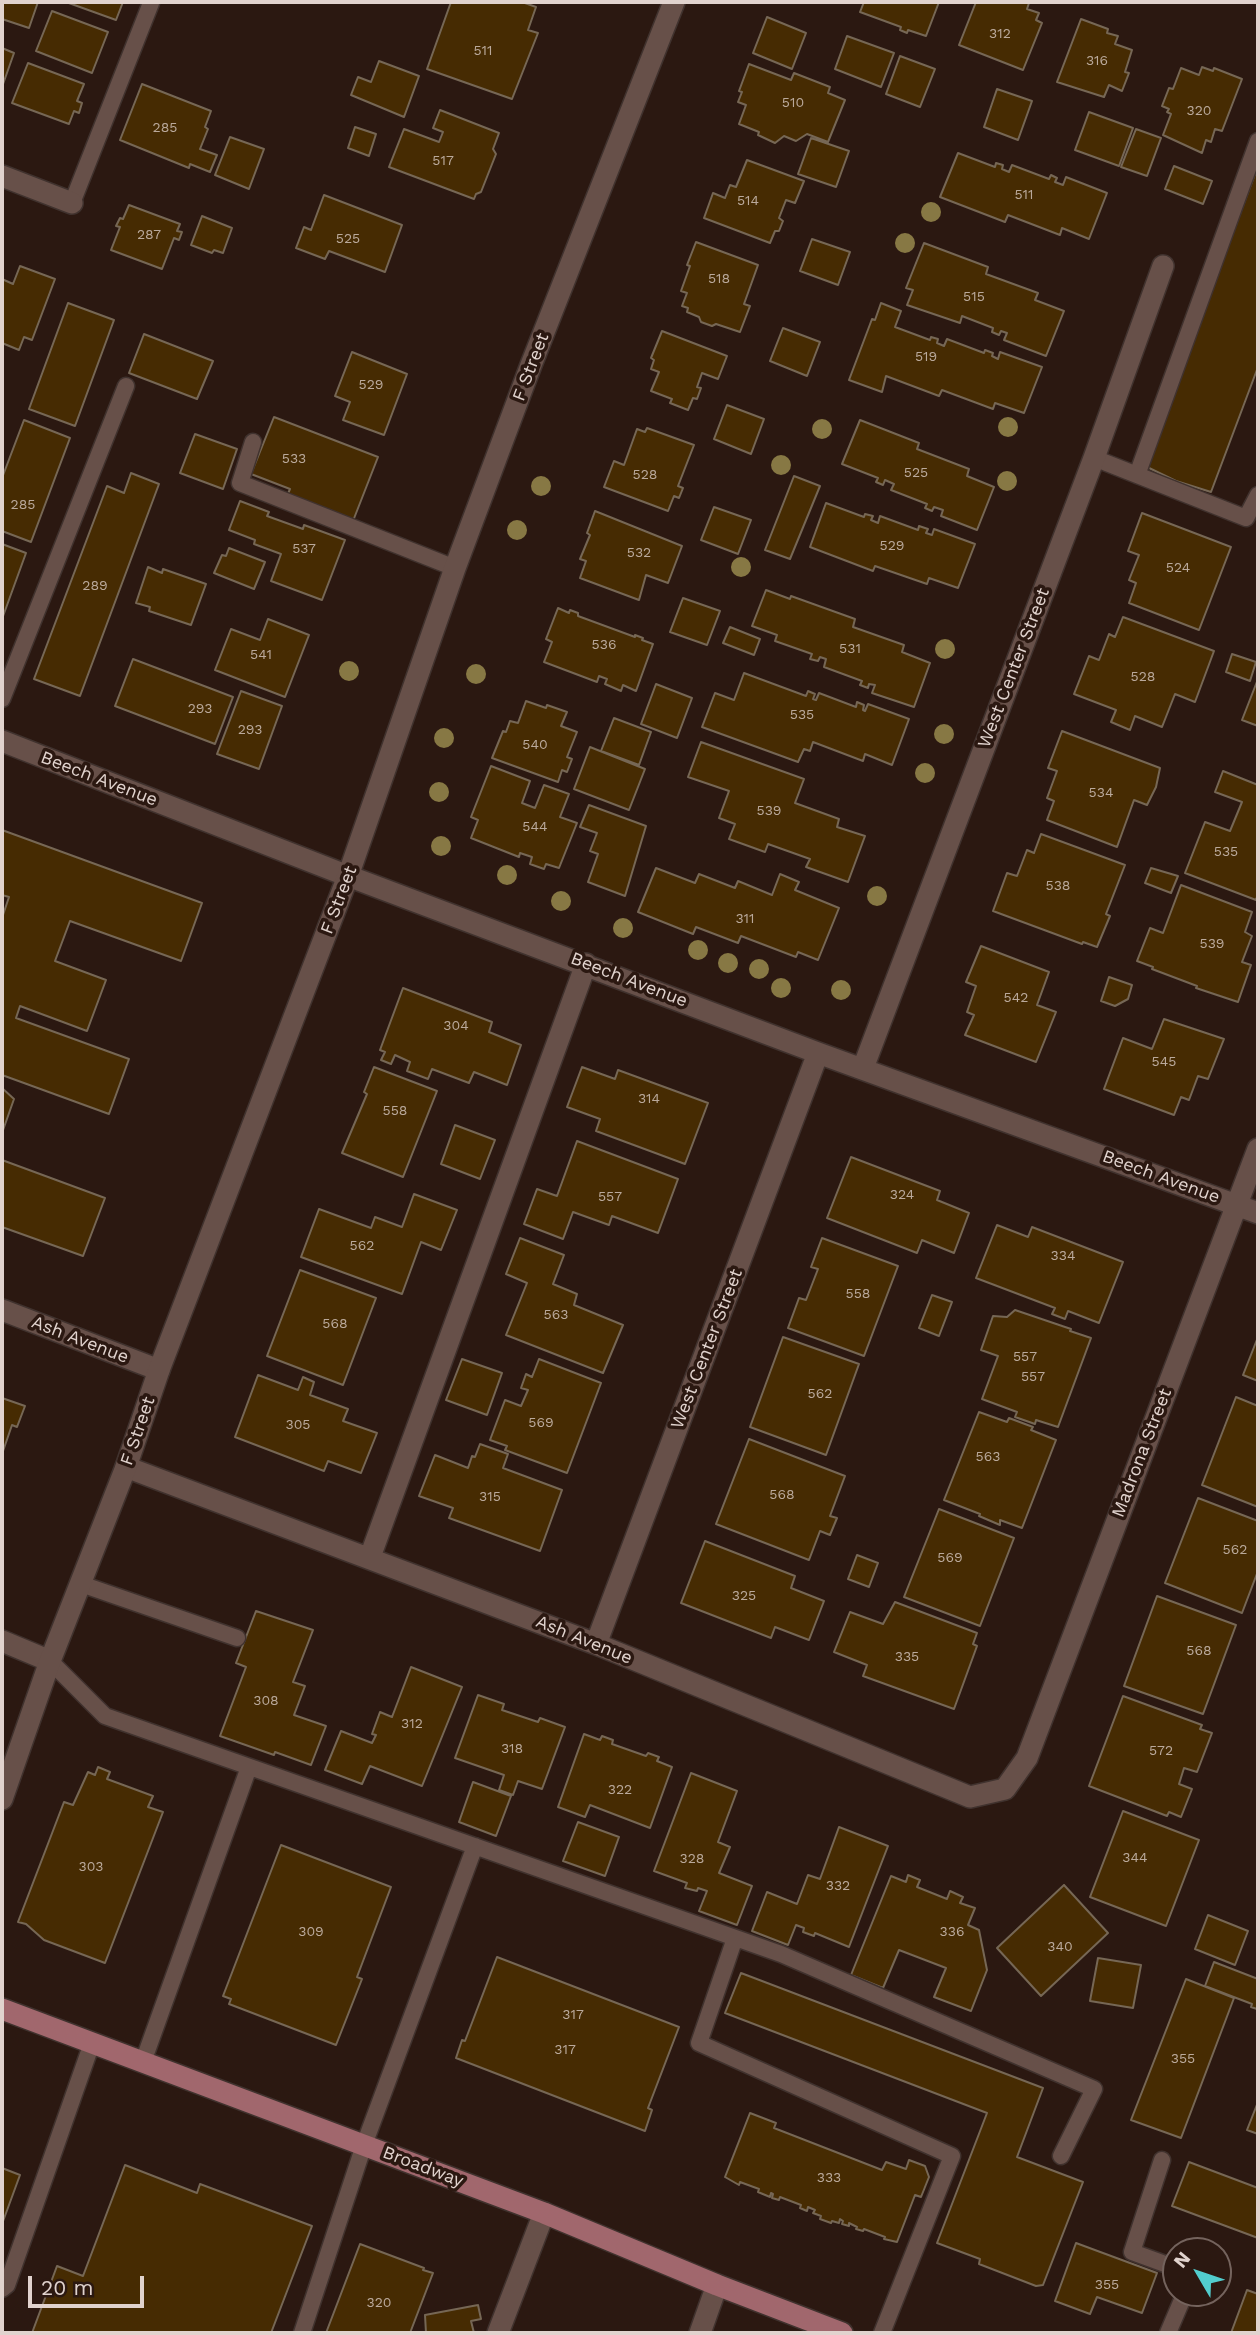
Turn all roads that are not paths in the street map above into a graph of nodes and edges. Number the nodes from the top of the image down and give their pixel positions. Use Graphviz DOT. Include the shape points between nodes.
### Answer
graph roads {
  1 [pos="674,2"];
  2 [pos="151,3"];
  3 [pos="1258,141"];
  4 [pos="2,176"];
  5 [pos="72,203"];
  6 [pos="1163,266"];
  7 [pos="126,386"];
  8 [pos="253,442"];
  9 [pos="1094,458"];
  10 [pos="1137,474"];
  11 [pos="1258,495"];
  12 [pos="455,568"];
  13 [pos="2,699"];
  14 [pos="2,741"];
  15 [pos="348,876"];
  16 [pos="586,964"];
  17 [pos="818,1053"];
  18 [pos="863,1068"];
  19 [pos="1258,1149"];
  20 [pos="1237,1204"];
  21 [pos="1258,1213"];
  22 [pos="2,1310"];
  23 [pos="159,1370"];
  24 [pos="126,1467"];
  25 [pos="370,1557"];
  26 [pos="81,1584"];
  27 [pos="237,1638"];
  28 [pos="2,1641"];
  29 [pos="596,1644"];
  30 [pos="50,1661"];
  31 [pos="1027,1758"];
  32 [pos="248,1767"];
  33 [pos="2,1799"];
  34 [pos="475,1846"];
  35 [pos="735,1938"];
  36 [pos="2,2010"];
  37 [pos="92,2043"];
  38 [pos="143,2062"];
  39 [pos="364,2145"];
  40 [pos="1061,2156"];
  41 [pos="1162,2161"];
  42 [pos="544,2213"];
  43 [pos="1162,2263"];
  44 [pos="717,2285"];
  45 [pos="4,2286"];
  46 [pos="1179,2307"];
  47 [pos="302,2333"];
  48 [pos="498,2333"];
  49 [pos="700,2333"];
  50 [pos="842,2333"];
  51 [pos="883,2333"];
  52 [pos="1168,2333"];
  1 -- 12 [label="street, F Street"];
  2 -- 5 [label="lane"];
  3 -- 10 [label="lane"];
  4 -- 5 [label="street"];
  6 -- 9 [label="street, West Center Street"];
  7 -- 13 [label="lane"];
  8 -- 12 [label="lane" via="240,484"];
  9 -- 10 [label="lane"];
  9 -- 18 [label="street, West Center Street"];
  10 -- 11 [label="lane" via="1247,518"];
  12 -- 15 [label="street, F Street"];
  14 -- 15 [label="street, Beech Avenue"];
  15 -- 16 [label="street, Beech Avenue"];
  15 -- 23 [label="street, F Street"];
  16 -- 17 [label="street, Beech Avenue"];
  16 -- 25 [label="street"];
  17 -- 18 [label="street, Beech Avenue"];
  17 -- 29 [label="street, West Center Street"];
  18 -- 20 [label="street, Beech Avenue"];
  19 -- 20 [label="street, Madrona Street"];
  20 -- 21 [label="street, Beech Avenue"];
  20 -- 31 [label="street, Madrona Street"];
  22 -- 23 [label="street, Ash Avenue"];
  23 -- 24 [label="street, F Street"];
  24 -- 25 [label="street, Ash Avenue"];
  24 -- 26 [label="street, F Street"];
  25 -- 29 [label="street, Ash Avenue"];
  26 -- 27 [label="lane"];
  26 -- 30 [label="street, F Street"];
  28 -- 30 [label="street"];
  29 -- 31 [label="street, Ash Avenue" via="970,1797 1005,1789"];
  30 -- 32 [label="lane" via="106,1716"];
  30 -- 33 [label="street, F Street"];
  32 -- 34 [label="lane"];
  32 -- 38 [label="lane"];
  34 -- 35 [label="lane"];
  34 -- 39 [label="lane"];
  35 -- 40 [label="lane" via="1094,2089"];
  35 -- 51 [label="lane" via="699,2043 952,2156"];
  36 -- 37 [label="main road, Broadway"];
  37 -- 38 [label="main road, Broadway"];
  37 -- 45 [label="lane"];
  38 -- 39 [label="main road, Broadway"];
  39 -- 42 [label="main road, Broadway"];
  39 -- 47 [label="lane"];
  41 -- 43 [label="lane" via="1132,2252"];
  42 -- 44 [label="main road, Broadway"];
  42 -- 48 [label="street"];
  44 -- 49 [label="street"];
  44 -- 50 [label="main road, Broadway"];
  46 -- 52 [label="lane"];
}
